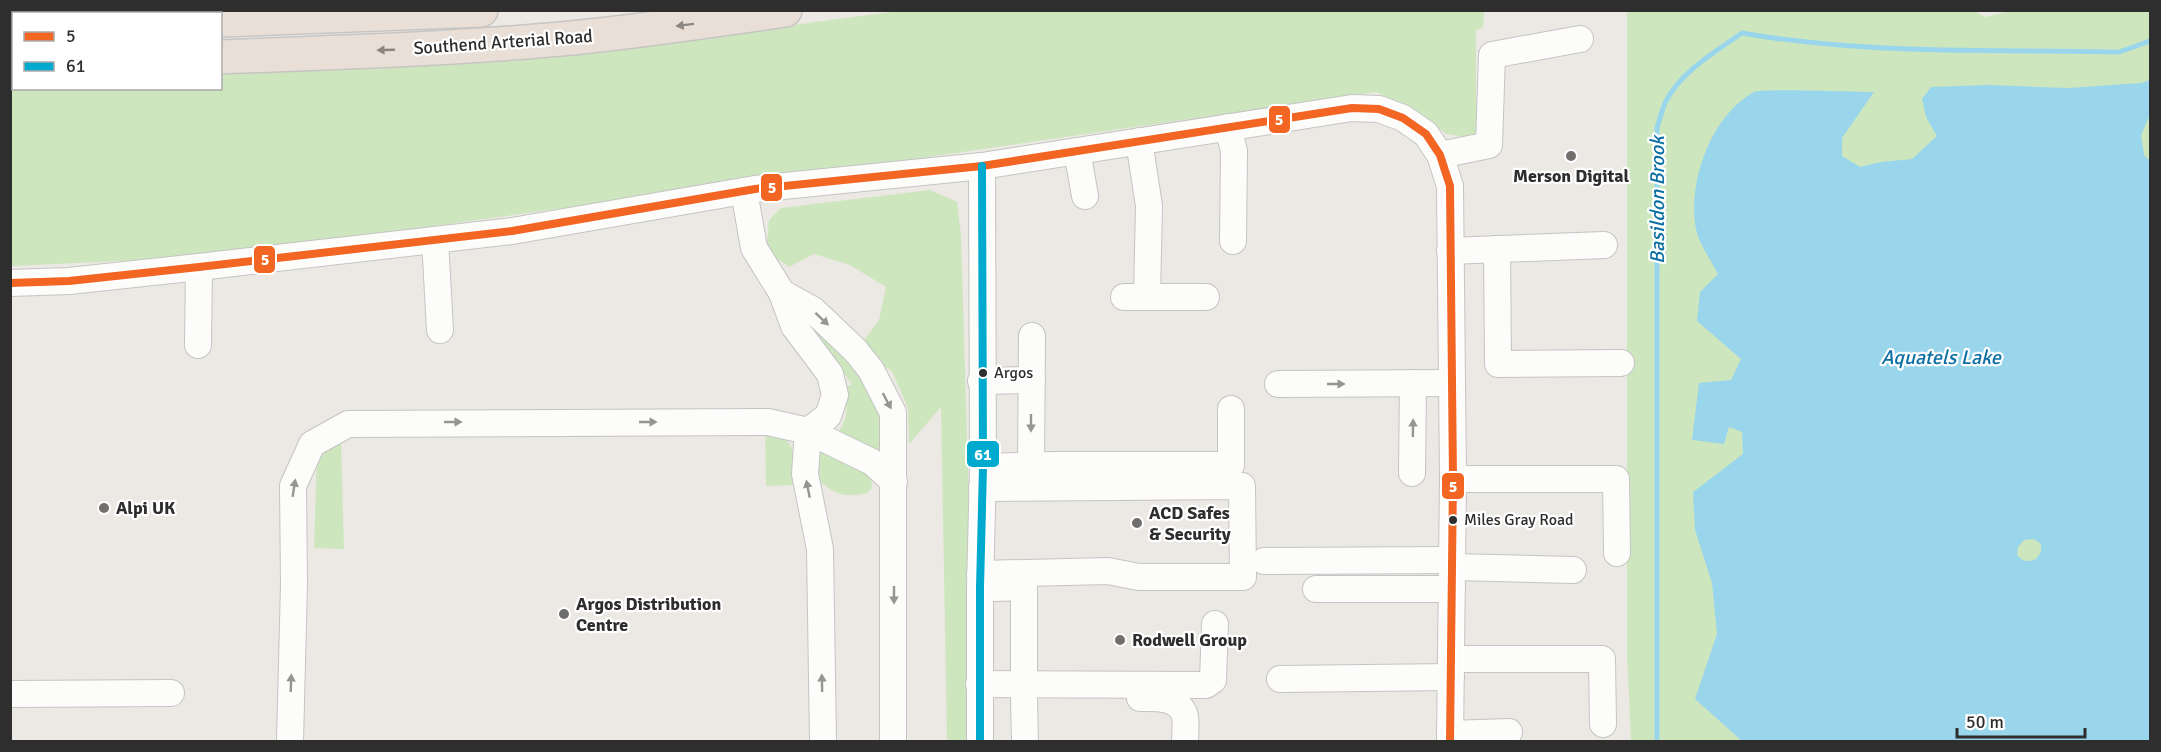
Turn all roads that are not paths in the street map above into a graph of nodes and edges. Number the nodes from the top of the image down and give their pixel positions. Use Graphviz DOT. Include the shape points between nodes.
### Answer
graph roads {
  1 [pos="481,10"];
  2 [pos="785,10"];
  3 [pos="222,20"];
  4 [pos="1580,39"];
  5 [pos="222,57"];
  6 [pos="1228,127"];
  7 [pos="1139,141"];
  8 [pos="1077,151"];
  9 [pos="1440,155"];
  10 [pos="982,166"];
  11 [pos="744,191"];
  12 [pos="1085,196"];
  13 [pos="435,240"];
  14 [pos="1233,241"];
  15 [pos="1604,245"];
  16 [pos="1497,249"];
  17 [pos="1450,251"];
  18 [pos="199,267"];
  19 [pos="10,284"];
  20 [pos="782,293"];
  21 [pos="1206,297"];
  22 [pos="440,330"];
  23 [pos="1032,336"];
  24 [pos="198,345"];
  25 [pos="1621,363"];
  26 [pos="1032,380"];
  27 [pos="981,381"];
  28 [pos="1413,383"];
  29 [pos="1452,383"];
  30 [pos="1278,384"];
  31 [pos="1231,409"];
  32 [pos="808,431"];
  33 [pos="1031,466"];
  34 [pos="1453,476"];
  35 [pos="983,477"];
  36 [pos="894,482"];
  37 [pos="1617,553"];
  38 [pos="1264,561"];
  39 [pos="1571,562"];
  40 [pos="1452,567"];
  41 [pos="980,581"];
  42 [pos="1316,589"];
  43 [pos="1215,624"];
  44 [pos="1451,668"];
  45 [pos="1280,679"];
  46 [pos="1024,691"];
  47 [pos="979,692"];
  48 [pos="171,693"];
  49 [pos="10,694"];
  50 [pos="1603,724"];
  51 [pos="1509,732"];
  52 [pos="1450,738"];
  53 [pos="290,741"];
  54 [pos="823,741"];
  55 [pos="893,741"];
  56 [pos="980,741"];
  57 [pos="1024,741"];
  58 [pos="1185,741"];
  1 -- 3 [label="highway, Southend Arterial Road"];
  2 -- 5 [label="highway, Southend Arterial Road, one-way" via="579,37"];
  4 -- 9 [label="street" via="1492,55 1489,145"];
  6 -- 7 [label="street"];
  6 -- 9 [label="street" via="1352,108 1379,109 1403,118 1426,134"];
  6 -- 14 [label="street" via="1234,151"];
  7 -- 8 [label="street"];
  7 -- 21 [label="street" via="1149,206 1136,297"];
  8 -- 10 [label="street"];
  8 -- 12 [label="street"];
  9 -- 17 [label="street" via="1450,186"];
  10 -- 11 [label="street"];
  10 -- 27 [label="street"];
  11 -- 13 [label="street" via="512,231"];
  11 -- 20 [label="street" via="754,248"];
  13 -- 18 [label="street"];
  13 -- 22 [label="street"];
  15 -- 16 [label="street"];
  16 -- 17 [label="street"];
  16 -- 25 [label="street" via="1497,364"];
  17 -- 29 [label="street"];
  18 -- 19 [label="street"];
  18 -- 24 [label="street"];
  20 -- 32 [label="street" via="794,326 830,374 835,395 828,416"];
  20 -- 36 [label="street, one-way" via="813,310 871,370 893,413"];
  23 -- 26 [label="street"];
  26 -- 27 [label="street"];
  26 -- 33 [label="street, one-way"];
  27 -- 35 [label="street"];
  28 -- 29 [label="street"];
  30 -- 28 [label="street, one-way"];
  34 -- 28 [label="street, one-way" via="1404,473"];
  29 -- 34 [label="street"];
  31 -- 33 [label="street" via="1232,465"];
  32 -- 36 [label="street" via="872,462"];
  53 -- 32 [label="street, one-way" via="293,486 312,444 348,423 768,422"];
  54 -- 32 [label="street, one-way" via="820,549 805,474"];
  33 -- 35 [label="street"];
  34 -- 37 [label="street" via="1616,479"];
  34 -- 40 [label="street"];
  35 -- 41 [label="street"];
  35 -- 41 [label="street" via="1242,486 1243,577 1139,577 1108,571"];
  36 -- 55 [label="street, one-way"];
  38 -- 40 [label="street"];
  39 -- 40 [label="street"];
  40 -- 42 [label="street"];
  40 -- 44 [label="street"];
  41 -- 46 [label="street" via="1024,587"];
  41 -- 47 [label="street"];
  43 -- 46 [label="street" via="1213,680 1206,686"];
  44 -- 45 [label="street"];
  44 -- 50 [label="street" via="1602,659"];
  44 -- 52 [label="street"];
  46 -- 47 [label="street"];
  46 -- 57 [label="street"];
  46 -- 58 [label="street" via="1173,701 1184,713"];
  47 -- 56 [label="street"];
  48 -- 49 [label="street"];
  51 -- 52 [label="street"];
}
